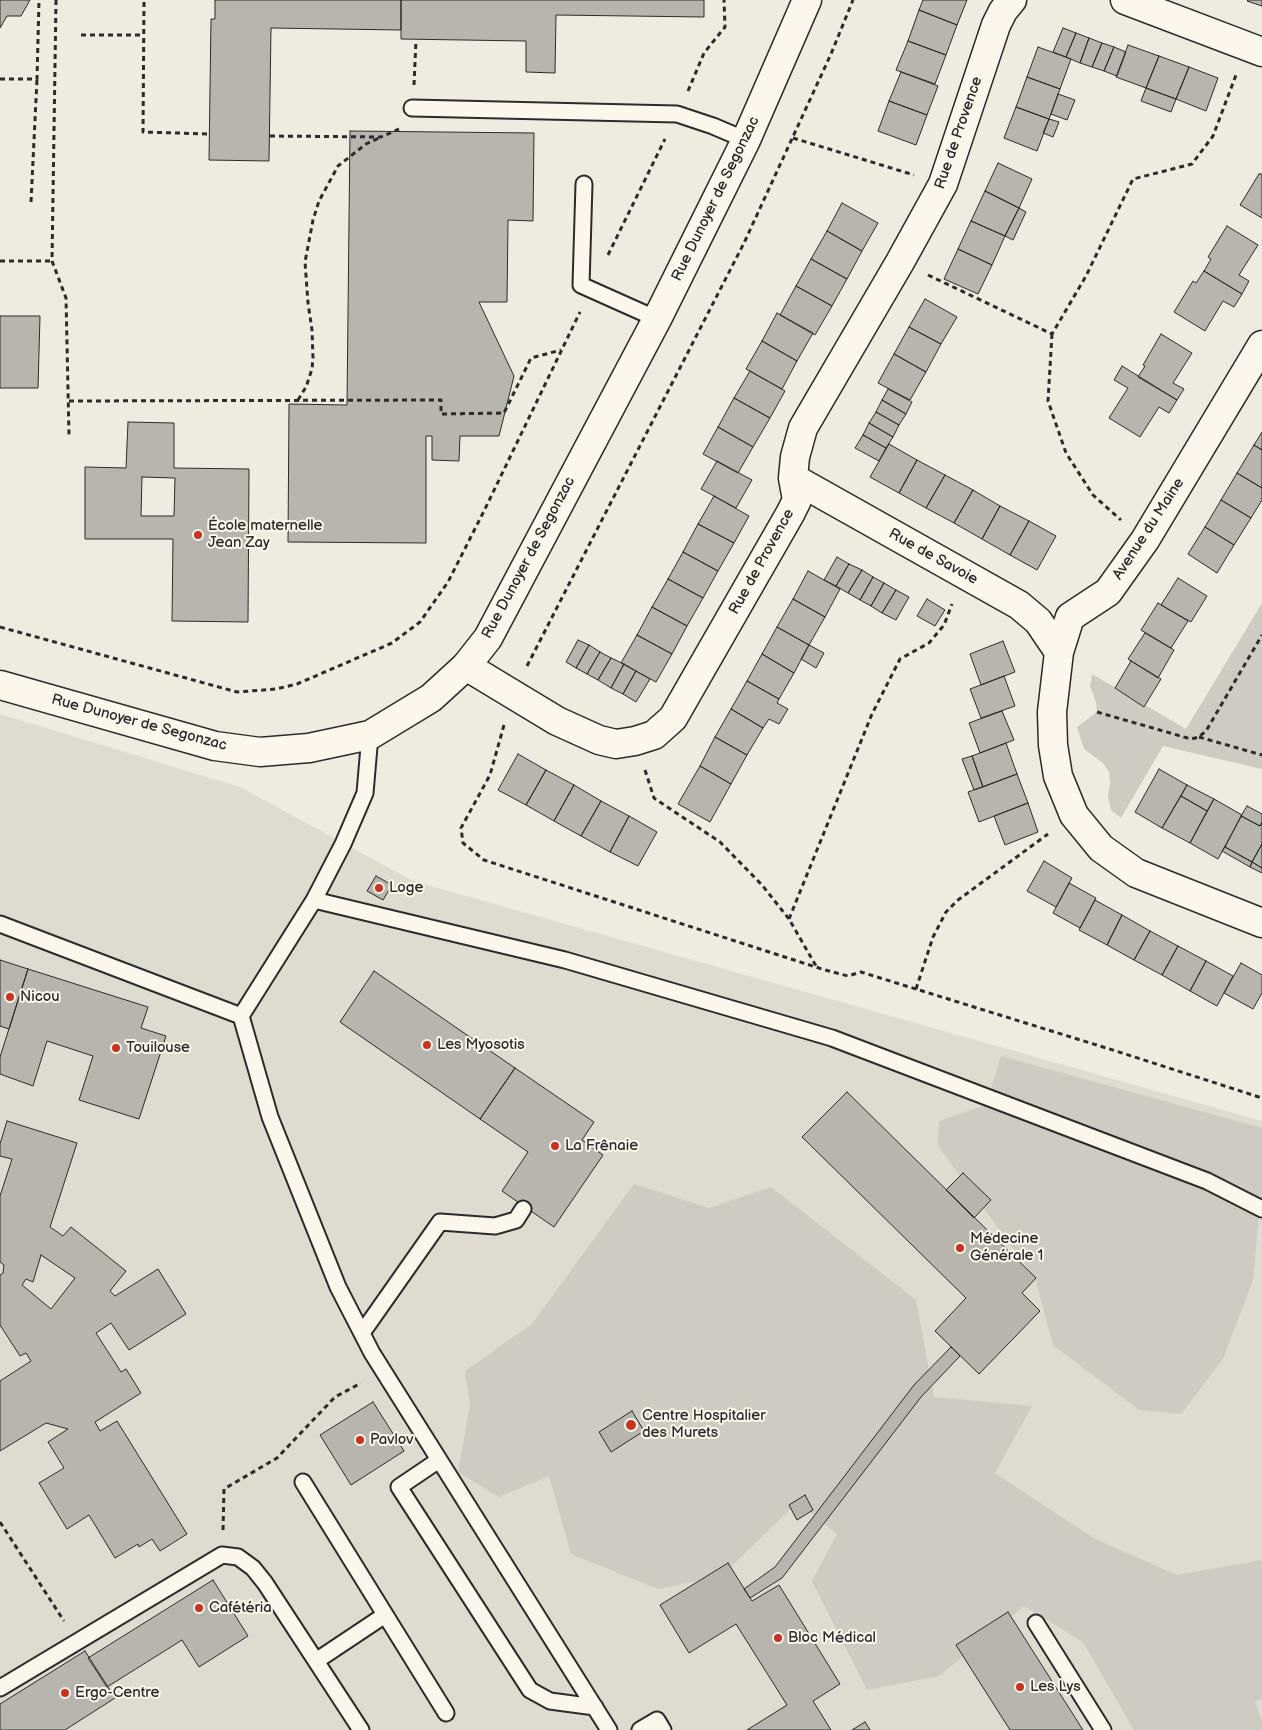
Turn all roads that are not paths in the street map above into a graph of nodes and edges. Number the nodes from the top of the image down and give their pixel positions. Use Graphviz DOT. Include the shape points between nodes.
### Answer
graph roads {
  1 [pos="807,0"];
  2 [pos="1012,0"];
  3 [pos="1125,0"];
  4 [pos="1254,49"];
  5 [pos="412,108"];
  6 [pos="746,140"];
  7 [pos="584,184"];
  8 [pos="656,319"];
  9 [pos="1262,345"];
  10 [pos="793,478"];
  11 [pos="1059,652"];
  12 [pos="466,666"];
  13 [pos="0,685"];
  14 [pos="370,735"];
  15 [pos="314,900"];
  16 [pos="1262,923"];
  17 [pos="0,924"];
  18 [pos="241,1016"];
  19 [pos="523,1209"];
  20 [pos="1262,1209"];
  21 [pos="362,1333"];
  22 [pos="439,1460"];
  23 [pos="303,1482"];
  24 [pos="385,1615"];
  25 [pos="1036,1623"];
  26 [pos="316,1662"];
  27 [pos="0,1688"];
  28 [pos="595,1707"];
  29 [pos="446,1713"];
  30 [pos="361,1730"];
  31 [pos="609,1730"];
  32 [pos="640,1730"];
  33 [pos="663,1730"];
  34 [pos="1102,1730"];
  1 -- 6 [label="street, Rue Dunoyer de Segonzac"];
  2 -- 10 [label="street, Rue de Provence" via="996,25 943,184 803,428 794,457"];
  3 -- 4 [label="street"];
  5 -- 6 [label="lane" via="677,114"];
  6 -- 8 [label="street, Rue Dunoyer de Segonzac"];
  7 -- 8 [label="lane" via="581,285"];
  8 -- 12 [label="street, Rue Dunoyer de Segonzac" via="488,638"];
  9 -- 11 [label="street, Avenue du Maine" via="1146,540 1108,592 1070,617"];
  10 -- 11 [label="street, Rue de Savoie" via="1020,605 1038,620"];
  10 -- 12 [label="street, Rue de Provence" via="796,500 790,514 674,718 654,735 616,744 599,740 557,721"];
  11 -- 16 [label="street, Avenue du Maine" via="1052,712 1053,745 1058,776 1074,815 1101,848 1136,873"];
  12 -- 14 [label="street, Rue Dunoyer de Segonzac" via="431,698"];
  13 -- 14 [label="street, Rue Dunoyer de Segonzac" via="215,746 260,752 309,748"];
  14 -- 15 [label="lane" via="365,793"];
  15 -- 18 [label="lane"];
  15 -- 20 [label="lane" via="565,960 832,1038 1207,1181"];
  17 -- 18 [label="lane"];
  18 -- 21 [label="lane" via="270,1117 338,1288"];
  19 -- 21 [label="lane" via="516,1220 495,1226 440,1222"];
  21 -- 22 [label="lane"];
  22 -- 28 [label="lane"];
  22 -- 28 [label="lane" via="399,1487 530,1690 550,1701"];
  23 -- 24 [label="lane"];
  24 -- 26 [label="lane"];
  24 -- 29 [label="lane"];
  25 -- 34 [label="lane"];
  26 -- 27 [label="lane" via="253,1568 238,1557 222,1555"];
  26 -- 30 [label="lane"];
  28 -- 31 [label="lane"];
  32 -- 33 [label="lane" via="657,1720"];
}
